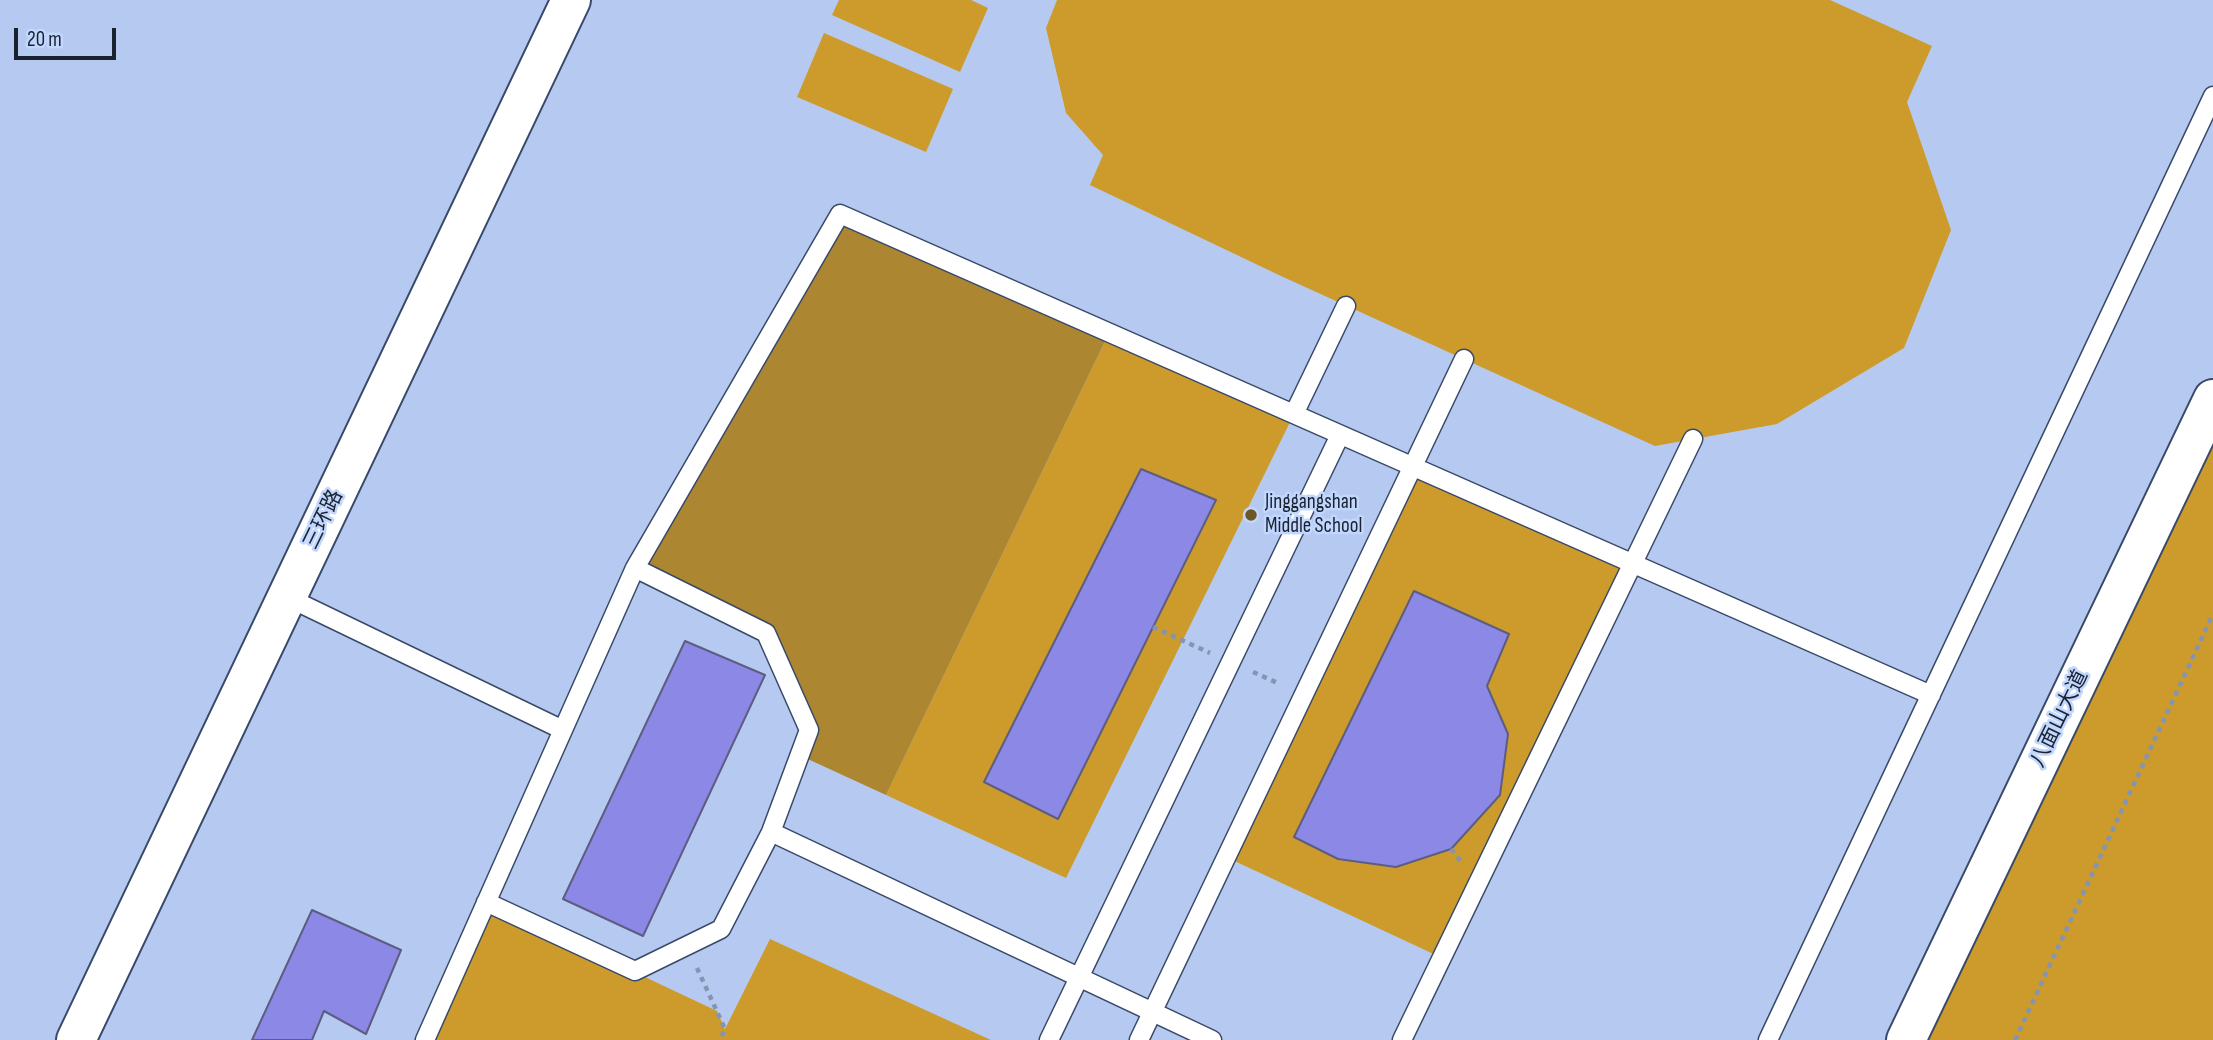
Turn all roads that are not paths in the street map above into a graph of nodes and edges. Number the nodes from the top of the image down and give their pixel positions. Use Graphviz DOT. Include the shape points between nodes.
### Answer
graph roads {
  1 [pos="571,0"];
  2 [pos="2213,96"];
  3 [pos="1346,306"];
  4 [pos="1464,359"];
  5 [pos="2213,399"];
  6 [pos="1294,415"];
  7 [pos="1340,435"];
  8 [pos="1693,439"];
  9 [pos="1412,466"];
  10 [pos="1633,564"];
  11 [pos="635,568"];
  12 [pos="287,597"];
  13 [pos="1931,695"];
  14 [pos="563,730"];
  15 [pos="771,832"];
  16 [pos="486,902"];
  17 [pos="1079,979"];
  18 [pos="1153,1012"];
  19 [pos="76,1040"];
  20 [pos="425,1040"];
  21 [pos="1049,1040"];
  22 [pos="1139,1040"];
  23 [pos="1212,1040"];
  24 [pos="1402,1040"];
  25 [pos="1768,1040"];
  26 [pos="1906,1040"];
  1 -- 12 [label="main road, 三环路"];
  2 -- 13 [label="lane"];
  3 -- 6 [label="lane"];
  4 -- 9 [label="lane"];
  5 -- 26 [label="main road, 八面山大道"];
  6 -- 7 [label="lane"];
  6 -- 11 [label="lane" via="840,214"];
  7 -- 9 [label="lane"];
  7 -- 17 [label="lane"];
  8 -- 10 [label="lane"];
  9 -- 10 [label="lane"];
  9 -- 18 [label="lane"];
  10 -- 13 [label="lane"];
  10 -- 24 [label="lane"];
  11 -- 14 [label="lane"];
  11 -- 15 [label="lane" via="766,633 809,730"];
  12 -- 14 [label="lane"];
  12 -- 19 [label="main road, 三环路"];
  13 -- 25 [label="lane"];
  14 -- 16 [label="lane"];
  15 -- 16 [label="lane" via="721,929 635,971"];
  15 -- 17 [label="lane"];
  16 -- 20 [label="lane"];
  17 -- 18 [label="lane"];
  17 -- 21 [label="lane"];
  18 -- 22 [label="lane"];
  18 -- 23 [label="lane"];
}
